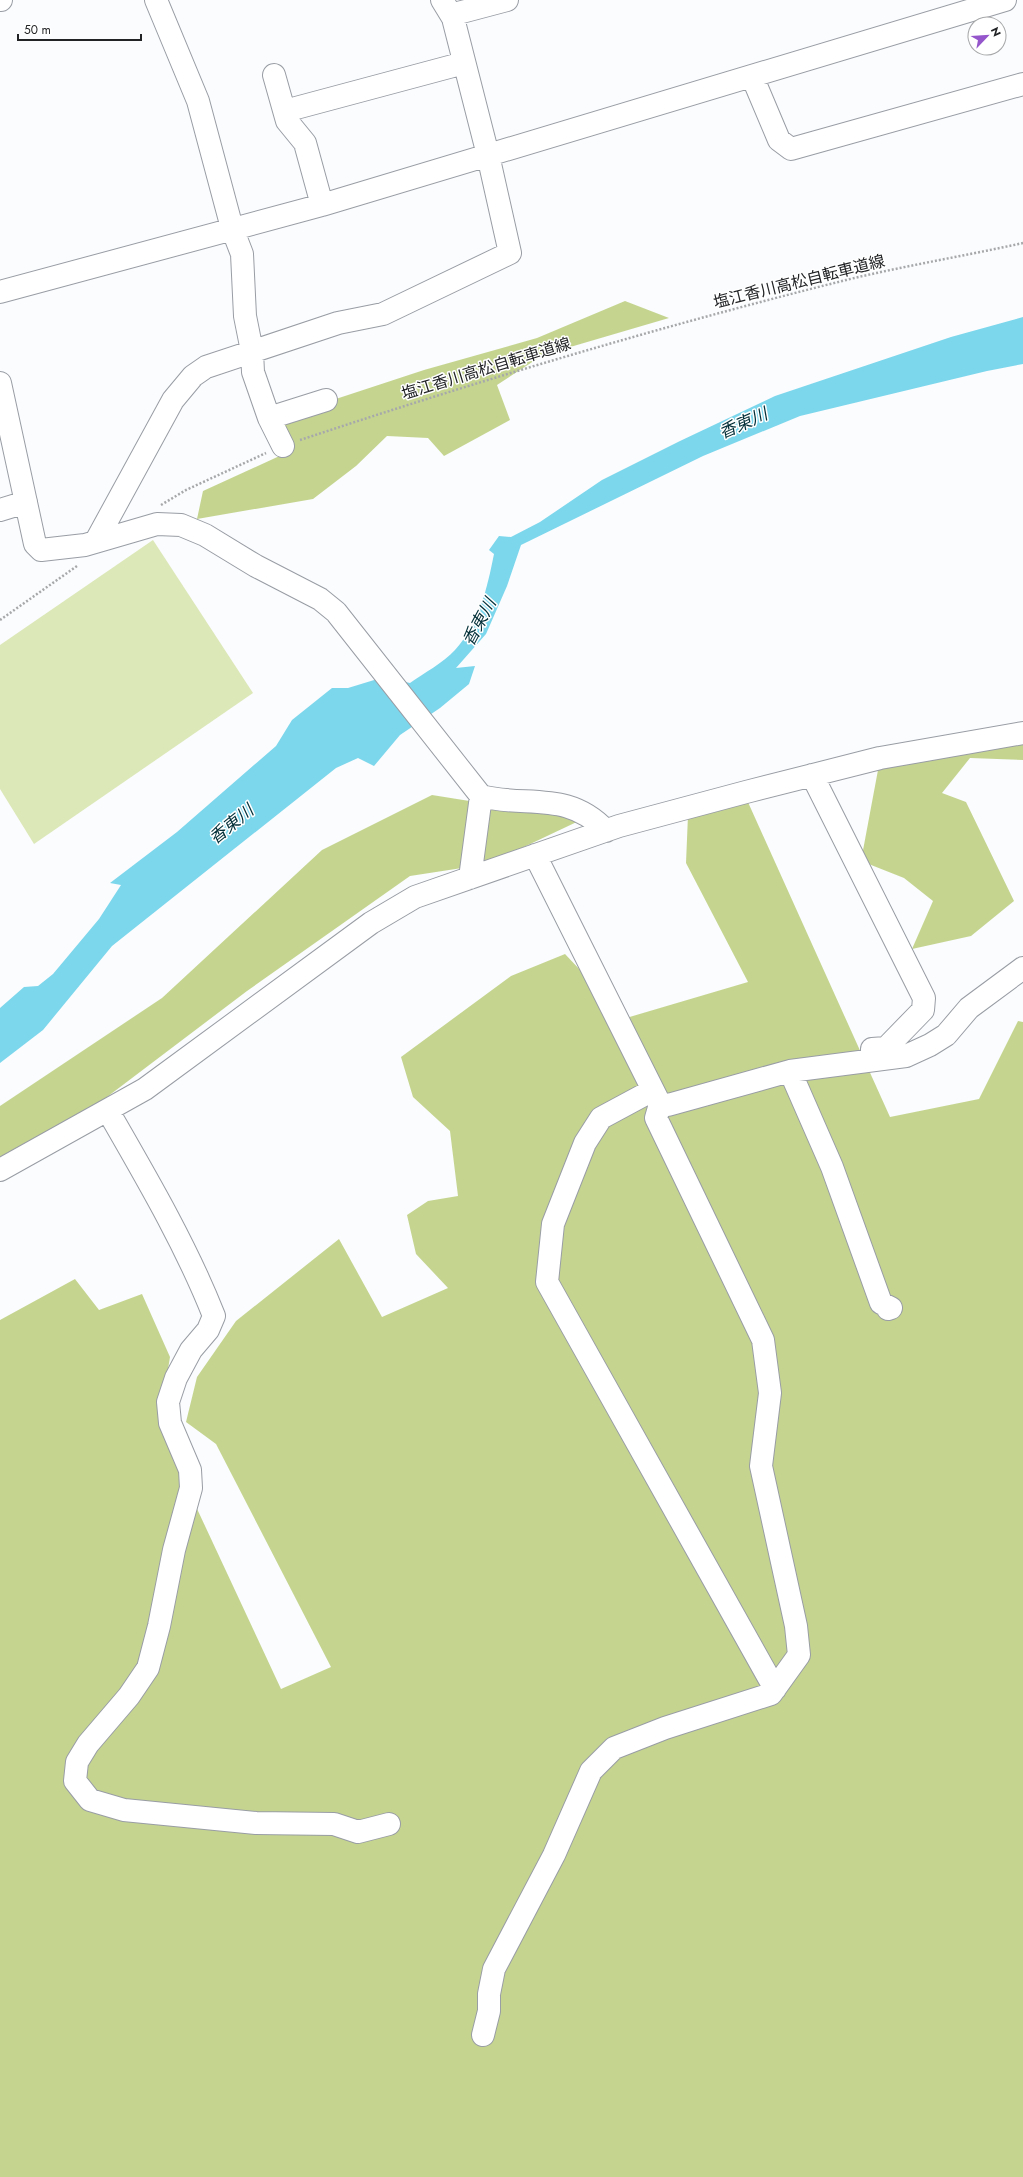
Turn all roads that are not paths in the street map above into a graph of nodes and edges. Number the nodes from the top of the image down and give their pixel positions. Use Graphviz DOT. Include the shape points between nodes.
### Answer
graph roads {
  1 [pos="156,0"];
  2 [pos="506,0"];
  3 [pos="1005,0"];
  4 [pos="447,9"];
  5 [pos="464,63"];
  6 [pos="274,75"];
  7 [pos="752,76"];
  8 [pos="1023,84"];
  9 [pos="296,108"];
  10 [pos="488,155"];
  11 [pos="322,205"];
  12 [pos="232,228"];
  13 [pos="0,292"];
  14 [pos="252,351"];
  15 [pos="0,383"];
  16 [pos="326,400"];
  17 [pos="269,418"];
  18 [pos="283,446"];
  19 [pos="26,502"];
  20 [pos="0,510"];
  21 [pos="96,541"];
  22 [pos="1023,733"];
  23 [pos="812,775"];
  24 [pos="481,796"];
  25 [pos="606,831"];
  26 [pos="535,855"];
  27 [pos="470,878"];
  28 [pos="1023,968"];
  29 [pos="872,1060"];
  30 [pos="790,1071"];
  31 [pos="656,1097"];
  32 [pos="108,1111"];
  33 [pos="0,1170"];
  34 [pos="888,1309"];
  35 [pos="775,1689"];
  36 [pos="389,1824"];
  37 [pos="483,2034"];
  1 -- 12 [label="street" via="198,101"];
  2 -- 4 [label="street" via="458,13"];
  3 -- 7 [label="street"];
  4 -- 5 [label="street"];
  5 -- 9 [label="street" via="376,95"];
  5 -- 10 [label="street"];
  6 -- 11 [label="street" via="287,121 305,143"];
  7 -- 8 [label="street" via="779,140 791,150"];
  7 -- 10 [label="street"];
  10 -- 11 [label="street"];
  10 -- 14 [label="street" via="510,253 383,314 338,322"];
  11 -- 12 [label="street"];
  12 -- 13 [label="street"];
  12 -- 14 [label="street" via="242,254 245,316"];
  14 -- 17 [label="street" via="253,372"];
  14 -- 21 [label="street" via="206,367 193,376 173,400"];
  15 -- 19 [label="street"];
  16 -- 17 [label="street"];
  17 -- 18 [label="street"];
  19 -- 20 [label="street"];
  19 -- 21 [label="street" via="35,544 41,550 70,548"];
  21 -- 24 [label="street" via="157,524 181,525 205,535 256,566 320,599 336,612 353,632"];
  22 -- 23 [label="street" via="880,758"];
  23 -- 25 [label="street"];
  23 -- 29 [label="street" via="924,998 923,1010 886,1048 872,1049"];
  24 -- 25 [label="street" via="561,804 595,819"];
  24 -- 27 [label="street"];
  25 -- 26 [label="street"];
  26 -- 27 [label="street"];
  26 -- 31 [label="street"];
  27 -- 32 [label="street" via="415,897 371,923 145,1089"];
  28 -- 29 [label="street" via="969,1008 946,1035 930,1045 906,1056"];
  29 -- 30 [label="street"];
  30 -- 31 [label="street" via="668,1106"];
  30 -- 34 [label="street" via="832,1167 881,1303 891,1308"];
  31 -- 35 [label="street" via="656,1118 763,1340 770,1393 760,1466 796,1626 798,1655"];
  31 -- 35 [label="street" via="601,1118 585,1143 553,1224 547,1282"];
  32 -- 33 [label="street"];
  32 -- 36 [label="street" via="156,1195 214,1316 208,1330 191,1350 176,1378 168,1402 170,1423 190,1470 191,1488 174,1550 148,1668 129,1696 88,1744 77,1762 75,1781 90,1800 124,1810 256,1823 334,1824 358,1832"];
  35 -- 37 [label="street" via="771,1694 665,1728 614,1748 591,1771 554,1855 494,1969 489,1994 489,2011"];
}
